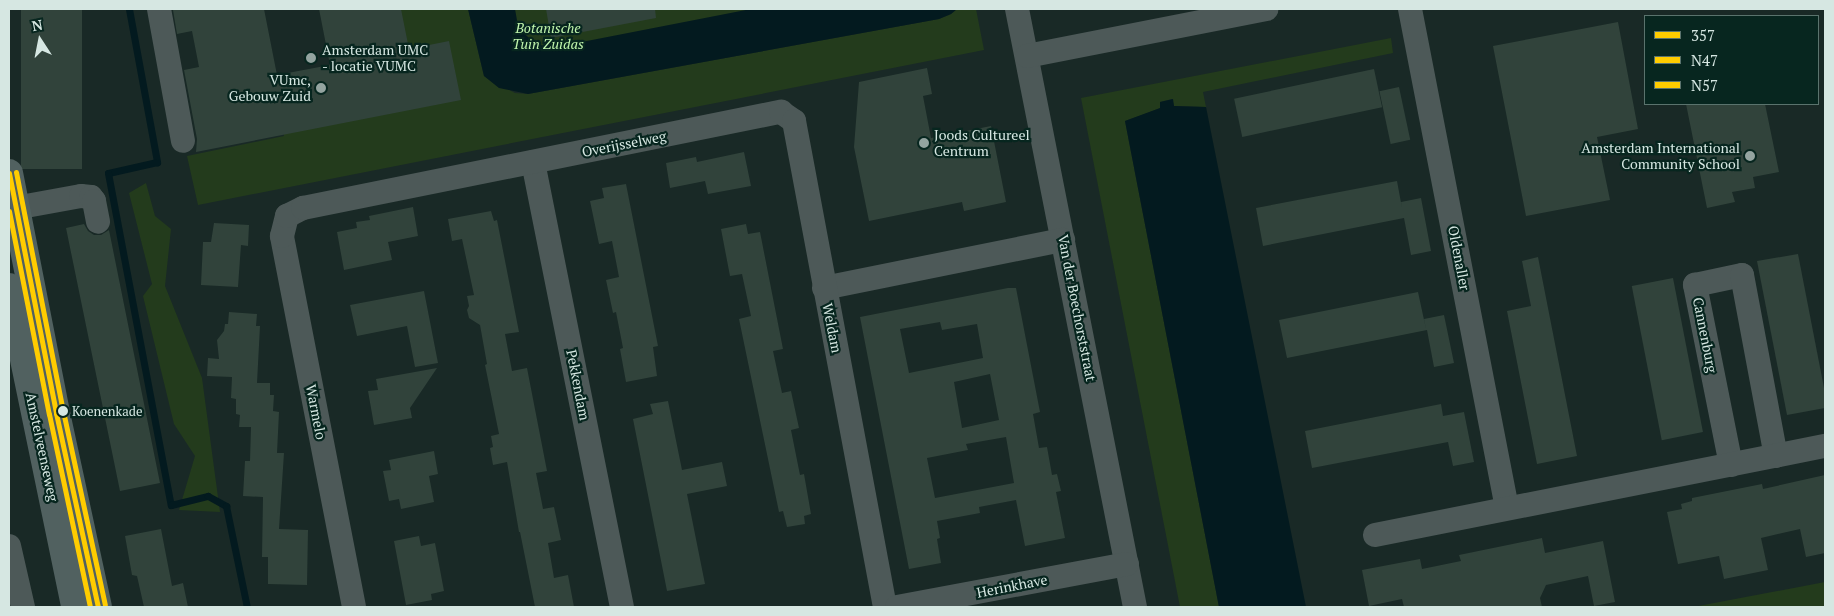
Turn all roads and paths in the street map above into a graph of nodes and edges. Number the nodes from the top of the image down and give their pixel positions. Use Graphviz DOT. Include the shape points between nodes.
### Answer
graph roads {
  1 [pos="159,9"];
  2 [pos="1017,9"];
  3 [pos="1266,9"];
  4 [pos="1410,9"];
  5 [pos="1027,56"];
  6 [pos="183,141"];
  7 [pos="534,162"];
  8 [pos="9,172"];
  9 [pos="15,208"];
  10 [pos="287,216"];
  11 [pos="98,222"];
  12 [pos="1063,240"];
  13 [pos="9,287"];
  14 [pos="824,288"];
  15 [pos="26,361"];
  16 [pos="1825,446"];
  17 [pos="1776,456"];
  18 [pos="1731,465"];
  19 [pos="1506,508"];
  20 [pos="1375,535"];
  21 [pos="9,546"];
  22 [pos="1127,564"];
  23 [pos="23,607"];
  24 [pos="75,607"];
  25 [pos="98,607"];
  26 [pos="354,607"];
  27 [pos="622,607"];
  28 [pos="885,607"];
  29 [pos="897,607"];
  30 [pos="1135,607"];
  1 -- 6 [label="street"];
  2 -- 5 [label="street, Van der Boechorststraat"];
  3 -- 5 [label="street"];
  4 -- 19 [label="street, Oldenaller"];
  5 -- 12 [label="street, Van der Boechorststraat"];
  7 -- 10 [label="street, Overijsselweg" via="303,208"];
  7 -- 14 [label="street, Overijsselweg" via="781,112 794,122"];
  7 -- 27 [label="street, Pekkendam"];
  8 -- 9 [label="main road, Amstelveenseweg"];
  9 -- 11 [label="street" via="91,197"];
  9 -- 15 [label="main road, Amstelveenseweg"];
  10 -- 26 [label="street, Warmelo" via="282,236"];
  12 -- 14 [label="street, Weldam"];
  12 -- 22 [label="street, Van der Boechorststraat"];
  13 -- 15 [label="main road, Amstelveenseweg"];
  14 -- 28 [label="street, Weldam"];
  15 -- 24 [label="main road, Amstelveenseweg"];
  15 -- 25 [label="main road, Amstelveenseweg"];
  16 -- 17 [label="street"];
  17 -- 18 [label="street"];
  17 -- 18 [label="street, Cannenburg" via="1742,275 1695,284"];
  18 -- 19 [label="street"];
  19 -- 20 [label="street"];
  21 -- 23 [label="street"];
  22 -- 29 [label="street, Herinkhave"];
  22 -- 30 [label="street, Van der Boechorststraat"];
}
